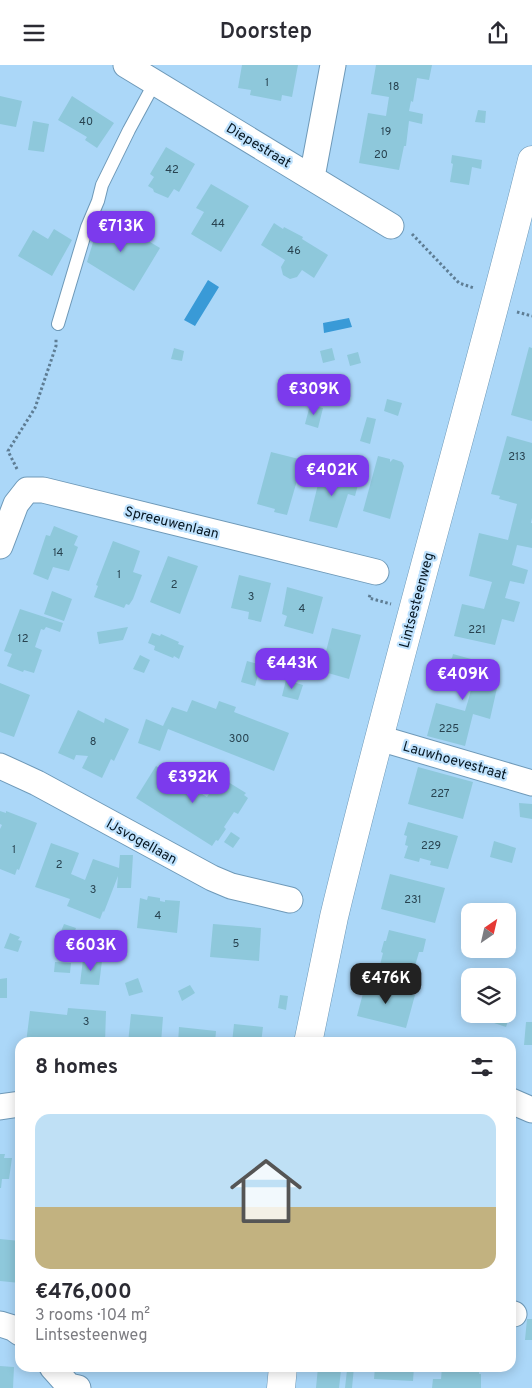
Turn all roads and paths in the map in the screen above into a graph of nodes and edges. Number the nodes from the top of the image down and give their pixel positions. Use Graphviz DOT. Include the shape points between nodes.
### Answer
graph roads {
  1 [pos="126,65"];
  2 [pos="333,65"];
  3 [pos="155,83"];
  4 [pos="532,160"];
  5 [pos="312,177"];
  6 [pos="391,226"];
  7 [pos="498,297"];
  8 [pos="58,324"];
  9 [pos="27,490"];
  10 [pos="0,546"];
  11 [pos="376,572"];
  12 [pos="413,611"];
  13 [pos="379,738"];
  14 [pos="0,766"];
  15 [pos="532,783"];
  16 [pos="290,900"];
  17 [pos="309,1037"];
  18 [pos="516,1103"];
  19 [pos="15,1105"];
  20 [pos="0,1107"];
  21 [pos="532,1110"];
  22 [pos="0,1324"];
  23 [pos="15,1329"];
  24 [pos="57,1372"];
  25 [pos="283,1372"];
  26 [pos="78,1388"];
  27 [pos="281,1388"];
  1 -- 3 [label="street, Diepestraat"];
  2 -- 5 [label="street"];
  3 -- 5 [label="street, Diepestraat"];
  3 -- 8 [label="lane" via="102,185"];
  4 -- 7 [label="street, Lintsesteenweg"];
  5 -- 6 [label="street, Diepestraat"];
  6 -- 7 [label="path" via="414,235 459,283"];
  7 -- 12 [label="street, Lintsesteenweg"];
  8 -- 9 [label="path" via="56,346 35,407 8,451"];
  9 -- 10 [label="street" via="16,504"];
  9 -- 11 [label="street, Spreeuwenlaan" via="43,490"];
  11 -- 12 [label="path" via="369,598"];
  12 -- 13 [label="street, Lintsesteenweg"];
  13 -- 15 [label="street, Lauwhoevestraat"];
  13 -- 17 [label="street, Lintsesteenweg" via="334,919"];
  14 -- 16 [label="street, IJsvogellaan" via="212,879"];
  18 -- 21 [label="street"];
  19 -- 20 [label="street"];
  22 -- 23 [label="street"];
  24 -- 26 [label="street"];
  25 -- 27 [label="street"];
}
